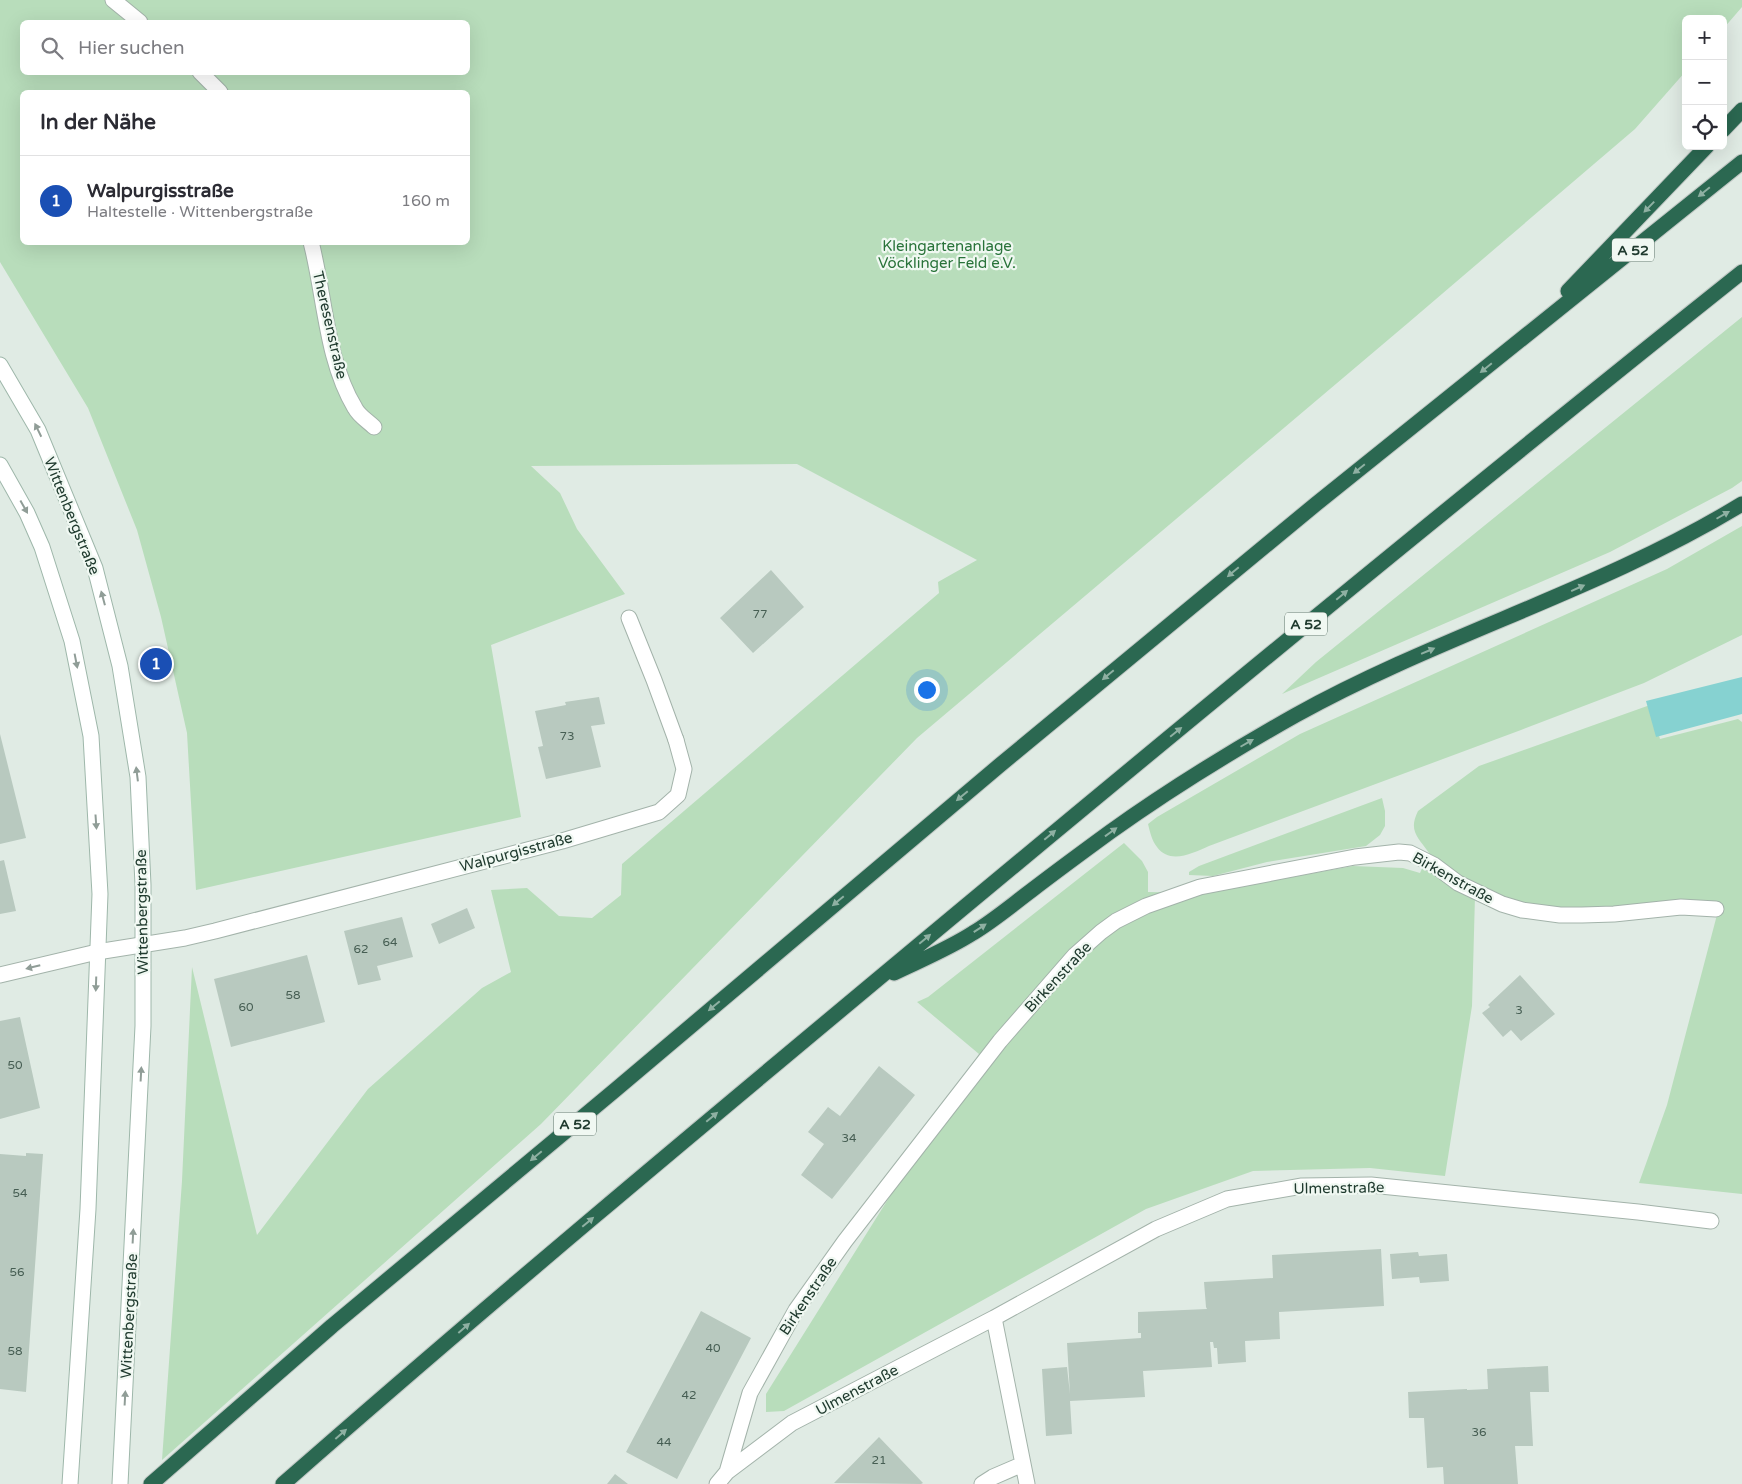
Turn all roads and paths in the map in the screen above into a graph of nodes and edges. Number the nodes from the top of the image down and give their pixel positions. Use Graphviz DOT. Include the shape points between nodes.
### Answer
graph roads {
  1 [pos="113,0"];
  2 [pos="138,20"];
  3 [pos="203,75"];
  4 [pos="218,90"];
  5 [pos="1742,110"];
  6 [pos="1727,126"];
  7 [pos="1703,150"];
  8 [pos="1742,162"];
  9 [pos="312,245"];
  10 [pos="1742,272"];
  11 [pos="1524,338"];
  12 [pos="0,365"];
  13 [pos="374,427"];
  14 [pos="0,465"];
  15 [pos="1742,504"];
  16 [pos="629,618"];
  17 [pos="1716,908"];
  18 [pos="144,945"];
  19 [pos="97,952"];
  20 [pos="0,975"];
  21 [pos="874,982"];
  22 [pos="1711,1221"];
  23 [pos="994,1318"];
  24 [pos="1023,1464"];
  25 [pos="722,1478"];
  26 [pos="70,1484"];
  27 [pos="120,1484"];
  28 [pos="151,1484"];
  29 [pos="282,1484"];
  30 [pos="982,1484"];
  31 [pos="1027,1484"];
  1 -- 2 [label="street"];
  3 -- 4 [label="street"];
  5 -- 6 [label="highway"];
  7 -- 11 [label="highway, one-way"];
  8 -- 11 [label="highway, A 52, one-way"];
  9 -- 13 [label="street, Theresenstraße" via="342,382 356,410"];
  21 -- 10 [label="highway, A 52, one-way" via="1382,562"];
  11 -- 28 [label="highway, A 52, one-way" via="1007,758 332,1326"];
  18 -- 12 [label="street, Wittenbergstraße, one-way" via="138,777 120,666 95,568 38,430"];
  14 -- 19 [label="street, one-way" via="42,546 72,641 91,736 100,872"];
  21 -- 15 [label="highway, one-way" via="949,947 979,929 1174,789 1237,748 1311,707 1383,670 1630,564"];
  16 -- 18 [label="street, Walpurgisstraße" via="684,769 678,795 659,812 562,841 215,931"];
  17 -- 25 [label="street, Birkenstraße" via="1681,907 1582,915 1522,910 1458,883 1434,865 1410,853 1398,852 1355,857 1200,887 1116,921 1075,955 1000,1041 845,1241 796,1310 750,1393"];
  18 -- 19 [label="street, Walpurgisstraße"];
  27 -- 18 [label="street, Wittenbergstraße, one-way" via="143,1026"];
  19 -- 20 [label="street, Walpurgisstraße, one-way"];
  19 -- 26 [label="street, one-way" via="88,1209"];
  29 -- 21 [label="highway, A 52, one-way"];
  22 -- 23 [label="street, Ulmenstraße" via="1371,1185 1302,1186 1227,1199 1156,1229"];
  23 -- 24 [label="street"];
  23 -- 25 [label="street, Ulmenstraße" via="792,1424"];
  24 -- 30 [label="street"];
  24 -- 31 [label="street"];
}
